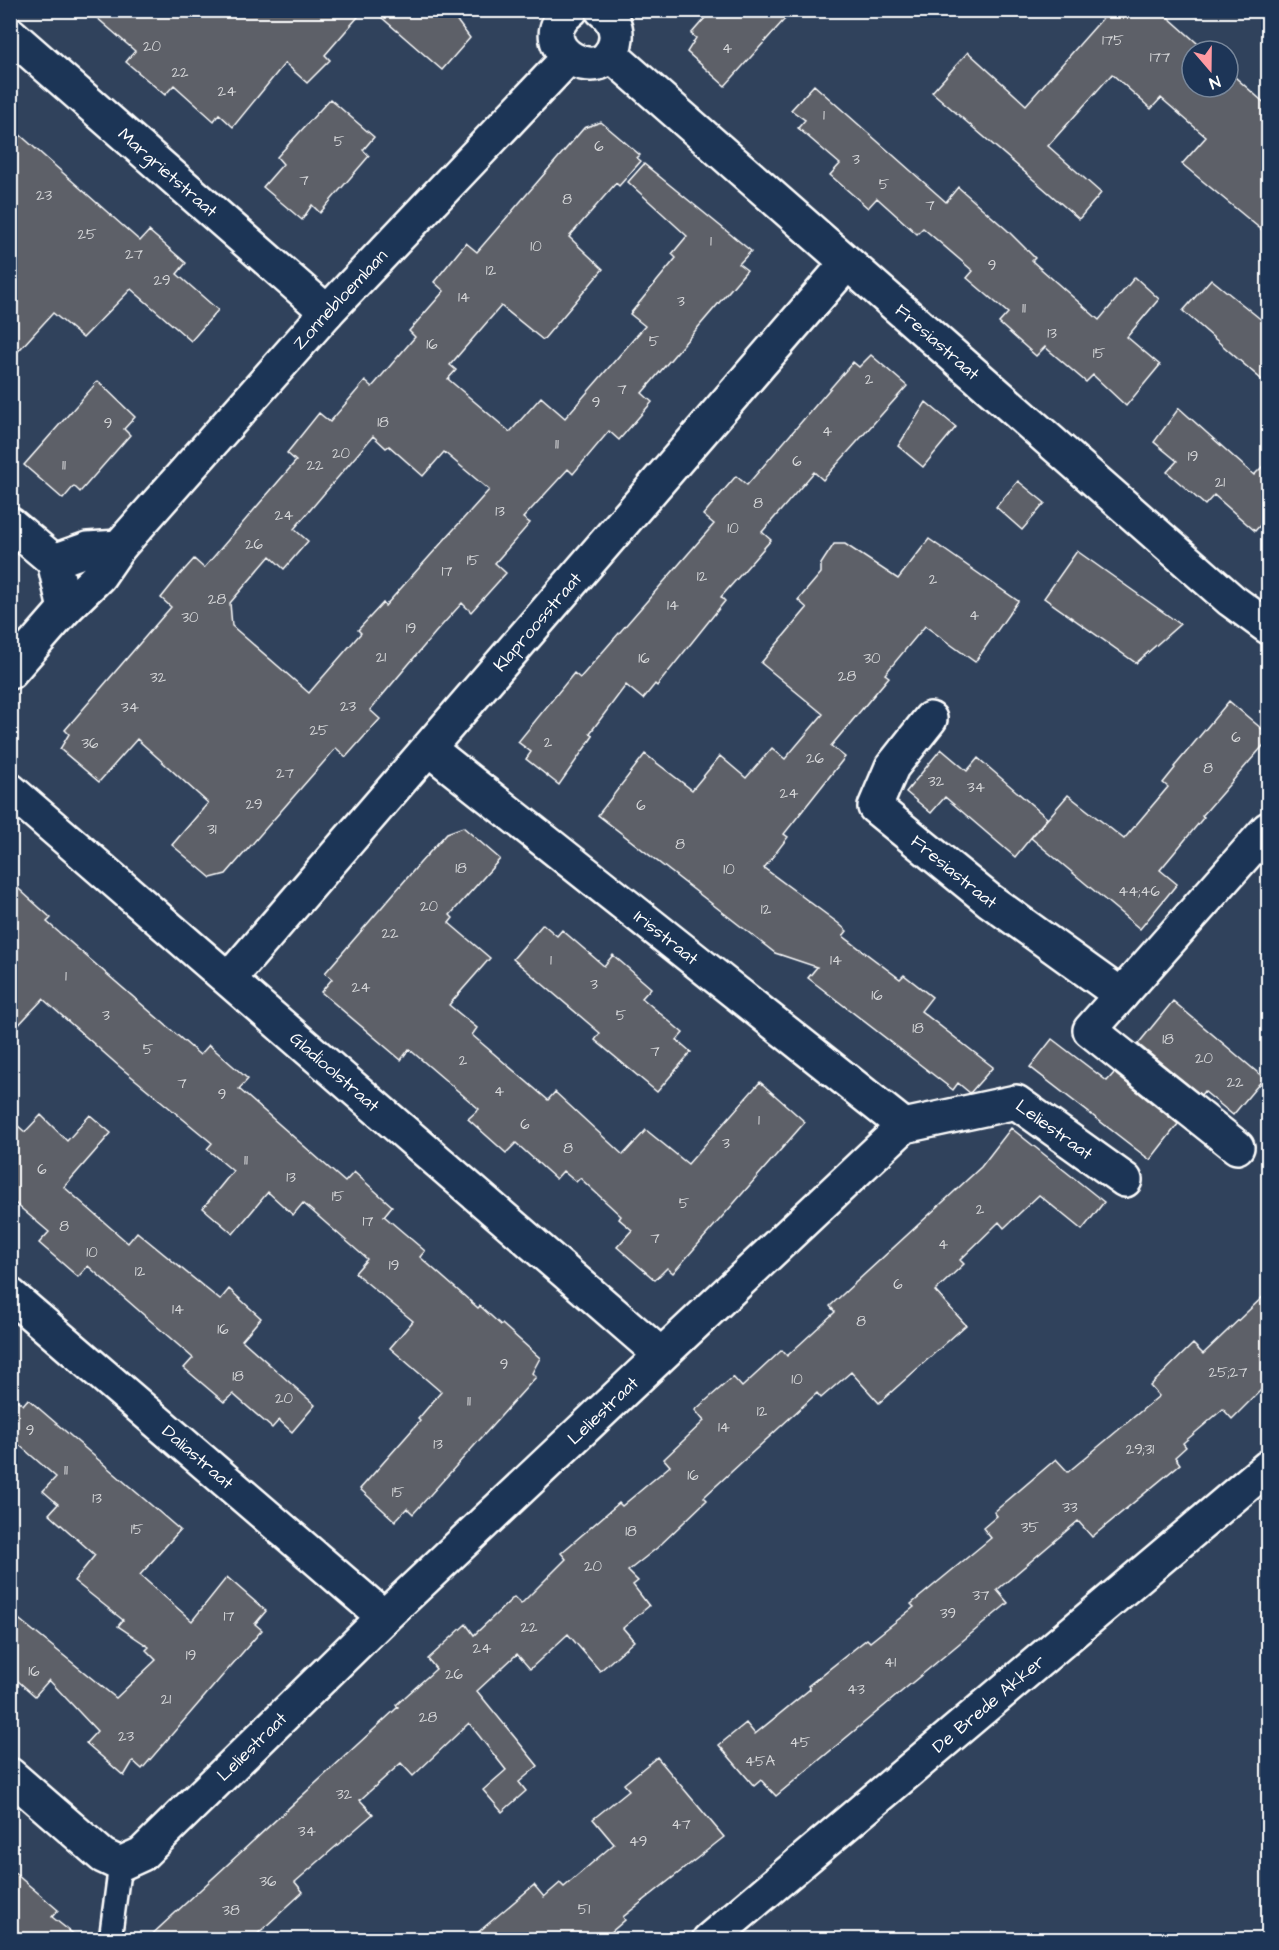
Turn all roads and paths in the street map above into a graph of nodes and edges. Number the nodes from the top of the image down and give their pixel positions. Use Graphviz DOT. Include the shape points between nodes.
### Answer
graph roads {
  1 [pos="566,12"];
  2 [pos="608,12"];
  3 [pos="10,34"];
  4 [pos="610,54"];
  5 [pos="568,58"];
  6 [pos="847,263"];
  7 [pos="327,312"];
  8 [pos="10,524"];
  9 [pos="119,547"];
  10 [pos="54,561"];
  11 [pos="64,609"];
  12 [pos="1269,627"];
  13 [pos="10,672"];
  14 [pos="930,719"];
  15 [pos="429,750"];
  16 [pos="10,790"];
  17 [pos="1269,829"];
  18 [pos="229,979"];
  19 [pos="1121,995"];
  20 [pos="904,1126"];
  21 [pos="1237,1147"];
  22 [pos="1125,1180"];
  23 [pos="10,1295"];
  24 [pos="660,1354"];
  25 [pos="1269,1467"];
  26 [pos="384,1617"];
  27 [pos="10,1775"];
  28 [pos="120,1863"];
  29 [pos="110,1940"];
  30 [pos="709,1940"];
  1 -- 5 [label="street" via="557,32"];
  2 -- 4 [label="street" via="616,32"];
  3 -- 7 [label="street, Margrietstraat"];
  4 -- 5 [label="street" via="593,64"];
  4 -- 6 [label="street, Fresiastraat"];
  5 -- 7 [label="street, Zonnebloemlaan"];
  6 -- 12 [label="street, Fresiastraat" via="1231,600"];
  6 -- 15 [label="street, Klaproosstraat"];
  7 -- 9 [label="street, Zonnebloemlaan"];
  8 -- 10 [label="street"];
  9 -- 10 [label="street" via="88,549"];
  9 -- 11 [label="street, Zonnebloemlaan" via="99,576"];
  10 -- 11 [label="street"];
  11 -- 13 [label="street, Zonnebloemlaan"];
  14 -- 19 [label="street, Fresiastraat" via="892,767 875,807 989,900"];
  15 -- 18 [label="street, Klaproosstraat"];
  15 -- 20 [label="street, Irisstraat"];
  16 -- 18 [label="street, Gladioolstraat"];
  17 -- 19 [label="street"];
  18 -- 24 [label="street, Gladioolstraat"];
  19 -- 21 [label="street" via="1090,1030"];
  20 -- 22 [label="street, Leliestraat" via="1016,1102"];
  20 -- 24 [label="street, Leliestraat"];
  23 -- 26 [label="street, Daliastraat"];
  24 -- 26 [label="street, Leliestraat"];
  25 -- 30 [label="street, De Brede Akker"];
  26 -- 28 [label="street, Leliestraat" via="142,1854"];
  27 -- 28 [label="street" via="103,1856"];
  28 -- 29 [label="lane"];
}
